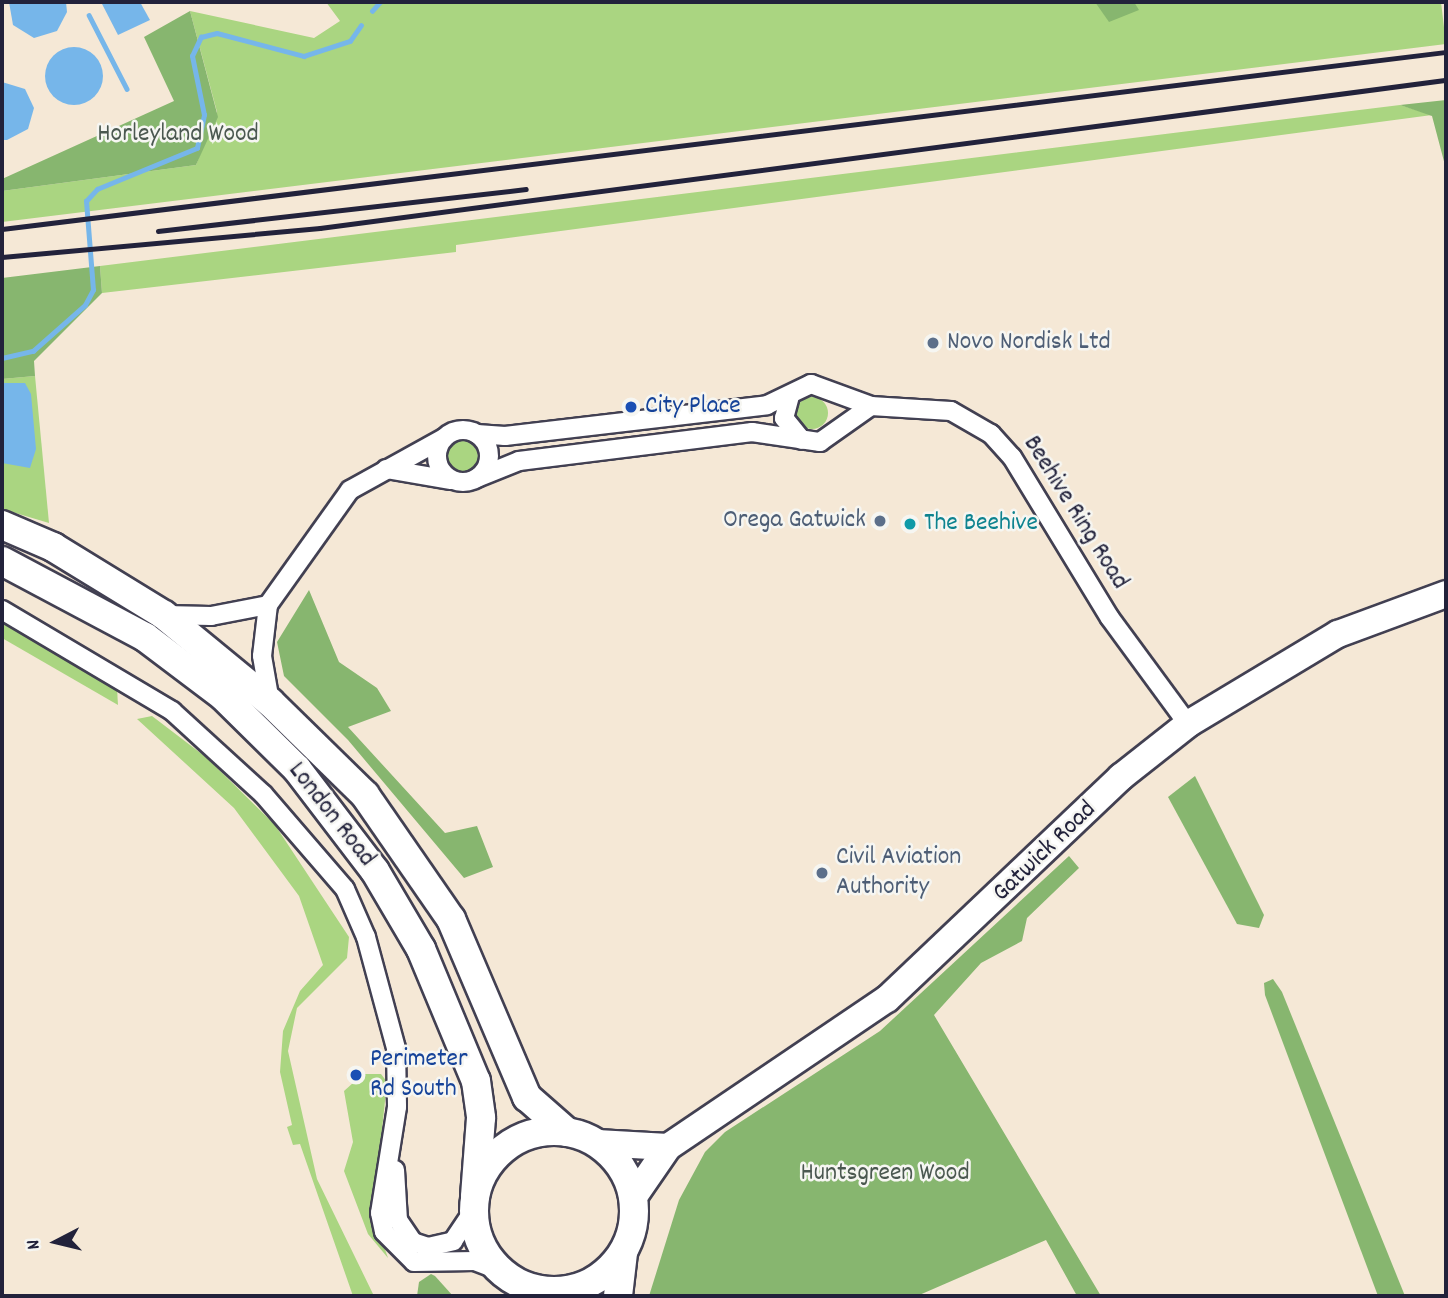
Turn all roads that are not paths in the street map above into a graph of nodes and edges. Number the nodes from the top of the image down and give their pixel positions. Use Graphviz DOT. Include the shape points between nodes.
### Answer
graph roads {
  1 [pos="834,393"];
  2 [pos="790,396"];
  3 [pos="871,406"];
  4 [pos="838,428"];
  5 [pos="477,434"];
  6 [pos="444,438"];
  7 [pos="805,441"];
  8 [pos="378,471"];
  9 [pos="477,478"];
  10 [pos="454,481"];
  11 [pos="2,524"];
  12 [pos="2,561"];
  13 [pos="1446,594"];
  14 [pos="268,605"];
  15 [pos="2,610"];
  16 [pos="164,615"];
  17 [pos="270,702"];
  18 [pos="1188,724"];
  19 [pos="567,1132"];
  20 [pos="597,1143"];
  21 [pos="394,1145"];
  22 [pos="667,1147"];
  23 [pos="633,1198"];
  24 [pos="474,1204"];
  25 [pos="623,1253"];
  26 [pos="499,1270"];
  27 [pos="529,1292"];
  28 [pos="618,1296"];
  1 -- 2 [label="street, Beehive Ring Road" via="811,384"];
  1 -- 3 [label="street, Beehive Ring Road"];
  1 -- 4 [label="street" via="842,410"];
  2 -- 5 [label="street, Beehive Ring Road" via="767,405 505,436"];
  2 -- 7 [label="street" via="786,423"];
  3 -- 4 [label="street"];
  3 -- 18 [label="street, Beehive Ring Road" via="940,407 995,438 1046,507 1123,639"];
  4 -- 7 [label="street" via="824,440"];
  5 -- 6 [label="street" via="461,430"];
  5 -- 9 [label="street" via="489,457"];
  6 -- 8 [label="street"];
  6 -- 10 [label="street" via="437,463"];
  7 -- 9 [label="street" via="752,432 519,461"];
  8 -- 10 [label="street" via="418,470"];
  8 -- 14 [label="street" via="345,495"];
  9 -- 10 [label="street"];
  11 -- 16 [label="main road, London Road" via="53,547"];
  12 -- 24 [label="main road, London Road" via="104,612 223,696 297,769 375,871 421,949 476,1080 481,1118"];
  13 -- 18 [label="street, Gatwick Road" via="1338,634"];
  14 -- 16 [label="street" via="211,616"];
  14 -- 17 [label="street" via="262,656"];
  15 -- 21 [label="street" via="172,711 262,794 345,889 366,937 393,1030"];
  16 -- 17 [label="main road, London Road"];
  17 -- 19 [label="main road, London Road" via="365,794 411,857 484,984 527,1097"];
  18 -- 22 [label="street, Gatwick Road" via="1121,777 887,999"];
  19 -- 20 [label="main road"];
  19 -- 24 [label="main road" via="541,1132 502,1148 485,1167"];
  20 -- 22 [label="street"];
  20 -- 23 [label="main road" via="622,1169"];
  21 -- 24 [label="street" via="398,1220 413,1242 429,1247 453,1241"];
  21 -- 26 [label="street" via="380,1213 390,1243 414,1262 469,1260"];
  22 -- 23 [label="street, Gatwick Road"];
  23 -- 25 [label="main road"];
  24 -- 26 [label="main road" via="480,1243"];
  25 -- 27 [label="main road" via="600,1278 575,1289"];
  25 -- 28 [label="main road"];
  26 -- 27 [label="main road"];
}
